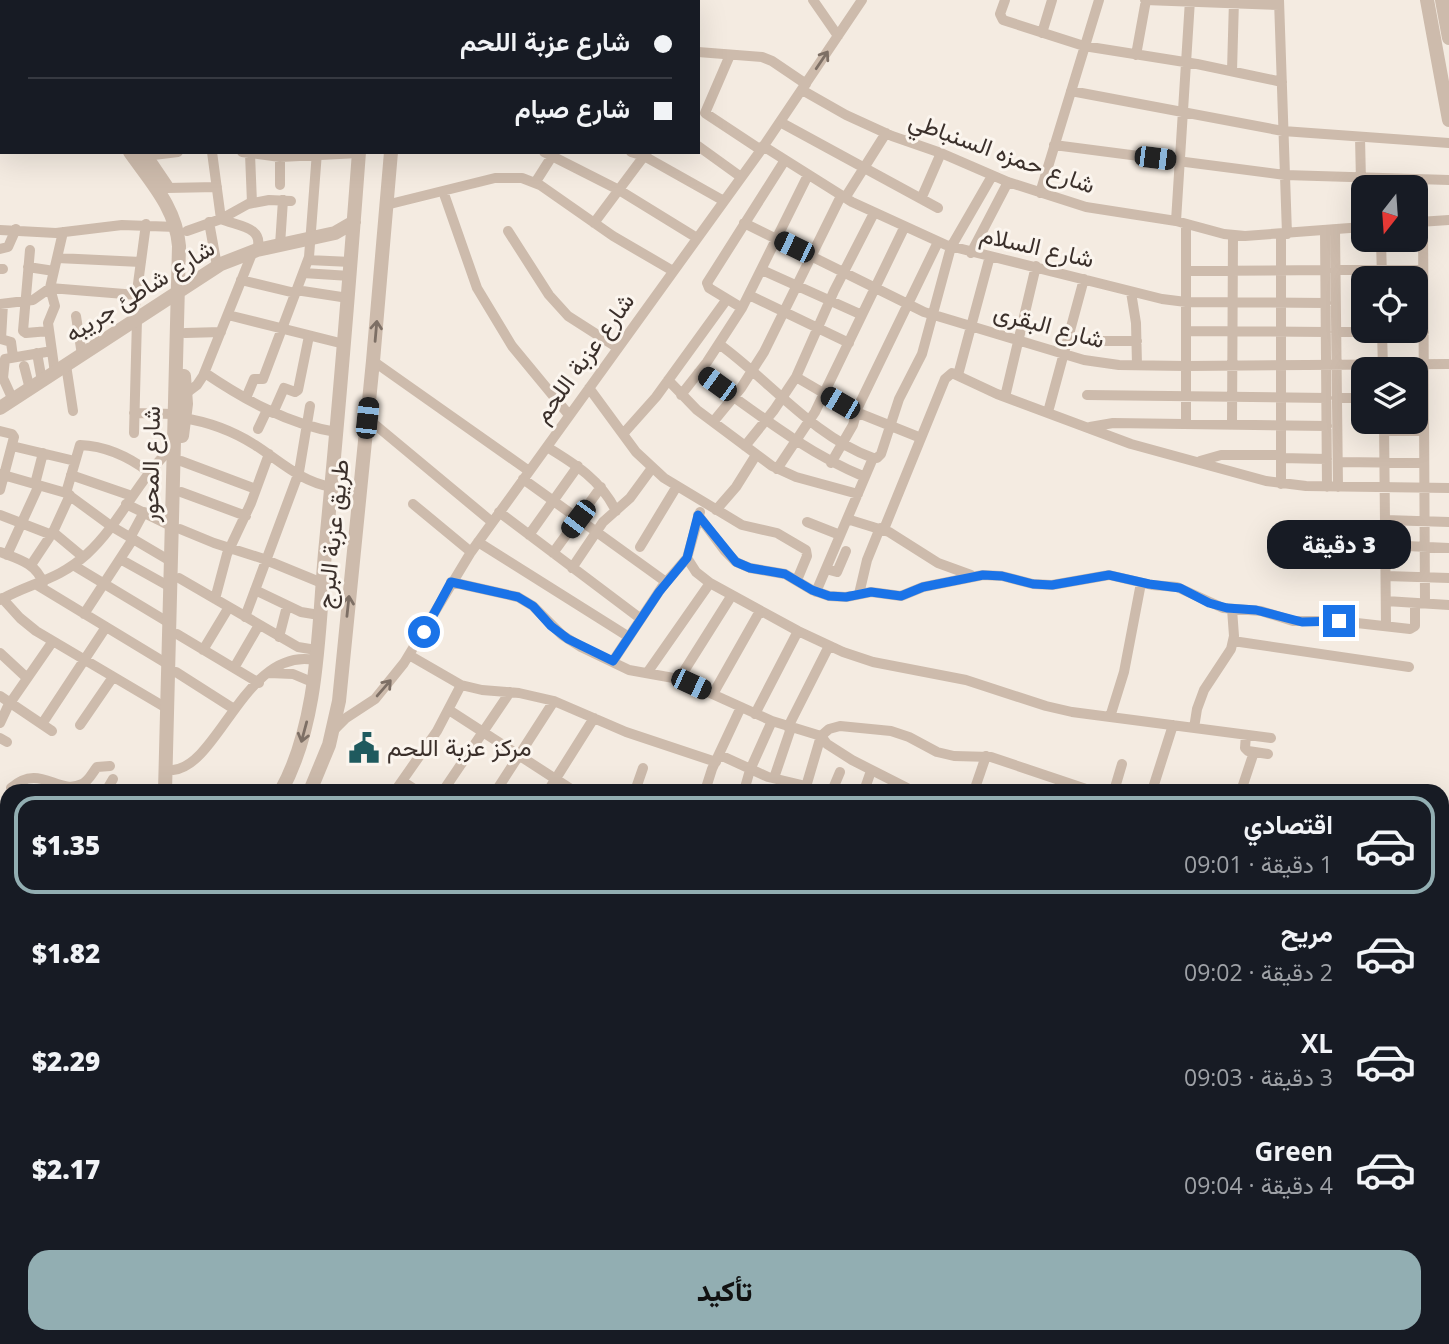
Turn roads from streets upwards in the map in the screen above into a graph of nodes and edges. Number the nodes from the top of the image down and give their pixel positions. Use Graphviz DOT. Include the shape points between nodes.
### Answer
graph roads {
  1 [pos="813,0"];
  2 [pos="1004,0"];
  3 [pos="1052,0"];
  4 [pos="1098,0"];
  5 [pos="1146,0"];
  6 [pos="1427,0"];
  7 [pos="1442,0"];
  8 [pos="1190,1"];
  9 [pos="1234,1"];
  10 [pos="856,2"];
  11 [pos="1279,2"];
  12 [pos="1042,33"];
  13 [pos="838,36"];
  14 [pos="1449,38"];
  15 [pos="1084,46"];
  16 [pos="700,52"];
  17 [pos="730,55"];
  18 [pos="1136,55"];
  19 [pos="1186,62"];
  20 [pos="1232,71"];
  21 [pos="1282,82"];
  22 [pos="804,87"];
  23 [pos="1071,91"];
  24 [pos="702,105"];
  25 [pos="1184,113"];
  26 [pos="1449,120"];
  27 [pos="780,122"];
  28 [pos="1283,131"];
  29 [pos="886,133"];
  30 [pos="1360,137"];
  31 [pos="1449,143"];
  32 [pos="1054,145"];
  33 [pos="700,147"];
  34 [pos="762,148"];
  35 [pos="941,153"];
  36 [pos="131,154"];
  37 [pos="144,154"];
  38 [pos="212,154"];
  39 [pos="246,154"];
  40 [pos="254,154"];
  41 [pos="317,154"];
  42 [pos="359,154"];
  43 [pos="391,154"];
  44 [pos="550,154"];
  45 [pos="645,154"];
  46 [pos="280,157"];
  47 [pos="785,160"];
  48 [pos="1180,161"];
  49 [pos="864,168"];
  50 [pos="808,175"];
  51 [pos="1285,175"];
  52 [pos="1361,175"];
  53 [pos="992,176"];
  54 [pos="741,177"];
  55 [pos="1351,177"];
  56 [pos="1428,179"];
  57 [pos="1449,180"];
  58 [pos="1008,182"];
  59 [pos="535,183"];
  60 [pos="280,185"];
  61 [pos="217,187"];
  62 [pos="167,188"];
  63 [pos="619,190"];
  64 [pos="443,191"];
  65 [pos="1040,193"];
  66 [pos="843,197"];
  67 [pos="921,198"];
  68 [pos="724,201"];
  69 [pos="252,204"];
  70 [pos="386,205"];
  71 [pos="939,208"];
  72 [pos="874,213"];
  73 [pos="215,220"];
  74 [pos="1449,220"];
  75 [pos="1428,221"];
  76 [pos="354,222"];
  77 [pos="594,223"];
  78 [pos="744,223"];
  79 [pos="1181,223"];
  80 [pos="146,224"];
  81 [pos="904,228"];
  82 [pos="1351,228"];
  83 [pos="16,229"];
  84 [pos="182,229"];
  85 [pos="0,230"];
  86 [pos="508,230"];
  87 [pos="1330,230"];
  88 [pos="63,232"];
  89 [pos="1284,234"];
  90 [pos="1233,235"];
  91 [pos="697,238"];
  92 [pos="311,239"];
  93 [pos="776,239"];
  94 [pos="938,242"];
  95 [pos="280,245"];
  96 [pos="951,247"];
  97 [pos="0,249"];
  98 [pos="30,250"];
  99 [pos="255,250"];
  100 [pos="971,253"];
  101 [pos="811,256"];
  102 [pos="990,256"];
  103 [pos="57,258"];
  104 [pos="308,260"];
  105 [pos="141,262"];
  106 [pos="217,266"];
  107 [pos="28,267"];
  108 [pos="1037,267"];
  109 [pos="350,269"];
  110 [pos="762,270"];
  111 [pos="1330,270"];
  112 [pos="54,271"];
  113 [pos="673,271"];
  114 [pos="1186,271"];
  115 [pos="1233,271"];
  116 [pos="1280,271"];
  117 [pos="303,272"];
  118 [pos="844,272"];
  119 [pos="1351,272"];
  120 [pos="320,274"];
  121 [pos="1084,279"];
  122 [pos="242,280"];
  123 [pos="797,286"];
  124 [pos="50,288"];
  125 [pos="875,288"];
  126 [pos="182,289"];
  127 [pos="296,291"];
  128 [pos="1131,292"];
  129 [pos="318,293"];
  130 [pos="137,295"];
  131 [pos="749,295"];
  132 [pos="348,298"];
  133 [pos="727,299"];
  134 [pos="830,301"];
  135 [pos="24,302"];
  136 [pos="1186,302"];
  137 [pos="1233,302"];
  138 [pos="1281,303"];
  139 [pos="1326,303"];
  140 [pos="1,304"];
  141 [pos="908,304"];
  142 [pos="742,308"];
  143 [pos="784,312"];
  144 [pos="228,314"];
  145 [pos="932,315"];
  146 [pos="76,316"];
  147 [pos="862,316"];
  148 [pos="1,320"];
  149 [pos="135,320"];
  150 [pos="817,327"];
  151 [pos="971,327"];
  152 [pos="281,328"];
  153 [pos="49,331"];
  154 [pos="1186,331"];
  155 [pos="1232,331"];
  156 [pos="1281,331"];
  157 [pos="221,332"];
  158 [pos="1331,332"];
  159 [pos="1351,332"];
  160 [pos="185,333"];
  161 [pos="309,336"];
  162 [pos="0,339"];
  163 [pos="1018,341"];
  164 [pos="1094,341"];
  165 [pos="1137,341"];
  166 [pos="849,342"];
  167 [pos="344,344"];
  168 [pos="719,344"];
  169 [pos="618,348"];
  170 [pos="52,351"];
  171 [pos="37,353"];
  172 [pos="82,355"];
  173 [pos="1064,355"];
  174 [pos="13,356"];
  175 [pos="373,361"];
  176 [pos="1,364"];
  177 [pos="1428,364"];
  178 [pos="1449,364"];
  179 [pos="1137,365"];
  180 [pos="1232,365"];
  181 [pos="1281,365"];
  182 [pos="1331,365"];
  183 [pos="24,366"];
  184 [pos="1186,366"];
  185 [pos="1351,366"];
  186 [pos="753,370"];
  187 [pos="699,372"];
  188 [pos="205,373"];
  189 [pos="958,375"];
  190 [pos="48,377"];
  191 [pos="796,377"];
  192 [pos="668,380"];
  193 [pos="589,388"];
  194 [pos="185,394"];
  195 [pos="824,394"];
  196 [pos="681,395"];
  197 [pos="1087,395"];
  198 [pos="1186,396"];
  199 [pos="734,397"];
  200 [pos="1005,397"];
  201 [pos="1232,397"];
  202 [pos="1281,397"];
  203 [pos="246,398"];
  204 [pos="783,398"];
  205 [pos="1332,398"];
  206 [pos="1351,398"];
  207 [pos="13,400"];
  208 [pos="310,406"];
  209 [pos="0,408"];
  210 [pos="73,411"];
  211 [pos="270,411"];
  212 [pos="856,412"];
  213 [pos="1048,412"];
  214 [pos="134,413"];
  215 [pos="569,415"];
  216 [pos="178,416"];
  217 [pos="367,418"];
  218 [pos="766,420"];
  219 [pos="810,420"];
  220 [pos="713,422"];
  221 [pos="1186,424"];
  222 [pos="307,425"];
  223 [pos="1232,425"];
  224 [pos="1281,425"];
  225 [pos="1090,426"];
  226 [pos="1327,426"];
  227 [pos="890,427"];
  228 [pos="258,429"];
  229 [pos="0,432"];
  230 [pos="336,432"];
  231 [pos="134,433"];
  232 [pos="623,434"];
  233 [pos="1384,434"];
  234 [pos="1424,434"];
  235 [pos="921,438"];
  236 [pos="797,442"];
  237 [pos="843,443"];
  238 [pos="12,446"];
  239 [pos="745,446"];
  240 [pos="173,447"];
  241 [pos="547,447"];
  242 [pos="43,453"];
  243 [pos="269,454"];
  244 [pos="756,455"];
  245 [pos="1281,456"];
  246 [pos="873,458"];
  247 [pos="1332,460"];
  248 [pos="75,461"];
  249 [pos="181,461"];
  250 [pos="1200,461"];
  251 [pos="1384,462"];
  252 [pos="831,463"];
  253 [pos="1424,463"];
  254 [pos="578,466"];
  255 [pos="652,468"];
  256 [pos="777,469"];
  257 [pos="149,472"];
  258 [pos="2,475"];
  259 [pos="71,475"];
  260 [pos="298,475"];
  261 [pos="526,475"];
  262 [pos="865,477"];
  263 [pos="37,484"];
  264 [pos="1281,484"];
  265 [pos="677,486"];
  266 [pos="332,487"];
  267 [pos="601,487"];
  268 [pos="1333,487"];
  269 [pos="1384,487"];
  270 [pos="1424,488"];
  271 [pos="1449,488"];
  272 [pos="256,489"];
  273 [pos="0,490"];
  274 [pos="181,492"];
  275 [pos="68,494"];
  276 [pos="858,494"];
  277 [pos="129,500"];
  278 [pos="553,500"];
  279 [pos="705,503"];
  280 [pos="413,504"];
  281 [pos="716,510"];
  282 [pos="616,511"];
  283 [pos="144,512"];
  284 [pos="0,515"];
  285 [pos="698,515"];
  286 [pos="246,516"];
  287 [pos="496,517"];
  288 [pos="578,519"];
  289 [pos="847,519"];
  290 [pos="1385,520"];
  291 [pos="1425,521"];
  292 [pos="807,522"];
  293 [pos="1449,522"];
  294 [pos="22,523"];
  295 [pos="111,526"];
  296 [pos="176,528"];
  297 [pos="882,528"];
  298 [pos="597,532"];
  299 [pos="53,533"];
  300 [pos="529,535"];
  301 [pos="840,535"];
  302 [pos="132,538"];
  303 [pos="1385,545"];
  304 [pos="474,547"];
  305 [pos="640,547"];
  306 [pos="1425,547"];
  307 [pos="229,548"];
  308 [pos="1449,548"];
  309 [pos="846,551"];
  310 [pos="553,553"];
  311 [pos="4,554"];
  312 [pos="83,557"];
  313 [pos="687,558"];
  314 [pos="120,559"];
  315 [pos="267,560"];
  316 [pos="172,562"];
  317 [pos="31,565"];
  318 [pos="72,565"];
  319 [pos="572,568"];
  320 [pos="826,569"];
  321 [pos="978,576"];
  322 [pos="1386,576"];
  323 [pos="1425,577"];
  324 [pos="1449,578"];
  325 [pos="797,580"];
  326 [pos="451,582"];
  327 [pos="666,582"];
  328 [pos="175,583"];
  329 [pos="322,583"];
  330 [pos="710,583"];
  331 [pos="1141,583"];
  332 [pos="40,584"];
  333 [pos="104,584"];
  334 [pos="255,590"];
  335 [pos="816,592"];
  336 [pos="859,594"];
  337 [pos="732,595"];
  338 [pos="1,599"];
  339 [pos="215,599"];
  340 [pos="1386,601"];
  341 [pos="1420,603"];
  342 [pos="1449,604"];
  343 [pos="287,606"];
  344 [pos="229,607"];
  345 [pos="1232,609"];
  346 [pos="760,611"];
  347 [pos="84,614"];
  348 [pos="319,615"];
  349 [pos="245,617"];
  350 [pos="641,619"];
  351 [pos="259,625"];
  352 [pos="1386,626"];
  353 [pos="106,627"];
  354 [pos="174,629"];
  355 [pos="798,631"];
  356 [pos="279,637"];
  357 [pos="629,637"];
  358 [pos="53,641"];
  359 [pos="1233,641"];
  360 [pos="830,646"];
  361 [pos="203,650"];
  362 [pos="0,653"];
  363 [pos="315,655"];
  364 [pos="409,655"];
  365 [pos="84,660"];
  366 [pos="613,661"];
  367 [pos="1409,667"];
  368 [pos="172,668"];
  369 [pos="234,668"];
  370 [pos="269,673"];
  371 [pos="647,673"];
  372 [pos="113,677"];
  373 [pos="27,678"];
  374 [pos="679,679"];
  375 [pos="312,682"];
  376 [pos="259,683"];
  377 [pos="461,685"];
  378 [pos="510,692"];
  379 [pos="713,695"];
  380 [pos="5,700"];
  381 [pos="554,701"];
  382 [pos="741,707"];
  383 [pos="168,709"];
  384 [pos="234,709"];
  385 [pos="449,710"];
  386 [pos="755,714"];
  387 [pos="1110,717"];
  388 [pos="594,718"];
  389 [pos="772,721"];
  390 [pos="0,723"];
  391 [pos="79,725"];
  392 [pos="1173,725"];
  393 [pos="790,728"];
  394 [pos="1194,728"];
  395 [pos="332,732"];
  396 [pos="483,732"];
  397 [pos="1246,734"];
  398 [pos="821,736"];
  399 [pos="1271,738"];
  400 [pos="1254,752"];
  401 [pos="1268,754"];
  402 [pos="519,755"];
  403 [pos="986,756"];
  404 [pos="718,759"];
  405 [pos="1122,764"];
  406 [pos="110,766"];
  407 [pos="643,768"];
  408 [pos="173,770"];
  409 [pos="750,770"];
  410 [pos="871,771"];
  411 [pos="840,772"];
  412 [pos="774,778"];
  413 [pos="113,779"];
  414 [pos="555,779"];
  415 [pos="18,784"];
  416 [pos="59,784"];
  417 [pos="81,784"];
  418 [pos="110,784"];
  419 [pos="165,784"];
  420 [pos="174,784"];
  421 [pos="284,784"];
  422 [pos="313,784"];
  423 [pos="400,784"];
  424 [pos="448,784"];
  425 [pos="500,784"];
  426 [pos="552,784"];
  427 [pos="563,784"];
  428 [pos="637,784"];
  429 [pos="708,784"];
  430 [pos="746,784"];
  431 [pos="791,784"];
  432 [pos="807,784"];
  433 [pos="835,784"];
  434 [pos="866,784"];
  435 [pos="889,784"];
  436 [pos="976,784"];
  437 [pos="1070,784"];
  438 [pos="1116,784"];
  439 [pos="1154,784"];
  440 [pos="1244,784"];
  1 -- 13 [label="street"];
  2 -- 12 [label="street" via="1002,19"];
  3 -- 12 [label="street"];
  4 -- 15 [label="street"];
  5 -- 8 [label="street"];
  5 -- 18 [label="street"];
  6 -- 26 [label="street"];
  7 -- 14 [label="street"];
  8 -- 9 [label="street"];
  8 -- 19 [label="street"];
  9 -- 11 [label="street"];
  9 -- 20 [label="street"];
  10 -- 13 [label="street, شارع عزبة اللحم"];
  11 -- 21 [label="street"];
  12 -- 15 [label="street"];
  22 -- 13 [label="street, شارع عزبة اللحم, one-way"];
  15 -- 18 [label="street"];
  15 -- 23 [label="street"];
  16 -- 17 [label="street, شارع حمزه السنباطي"];
  17 -- 22 [label="street, شارع حمزه السنباطي" via="767,58"];
  17 -- 24 [label="street"];
  18 -- 19 [label="street"];
  19 -- 20 [label="street"];
  19 -- 25 [label="street"];
  20 -- 21 [label="street"];
  21 -- 28 [label="street"];
  22 -- 27 [label="street, شارع عزبة اللحم"];
  22 -- 29 [label="street, شارع حمزه السنباطي" via="846,115"];
  23 -- 25 [label="street"];
  23 -- 32 [label="street"];
  24 -- 34 [label="street, شارع السلام" via="708,117"];
  25 -- 28 [label="street"];
  25 -- 48 [label="street"];
  27 -- 34 [label="street, شارع عزبة اللحم"];
  27 -- 49 [label="street"];
  28 -- 30 [label="street"];
  28 -- 51 [label="street"];
  29 -- 35 [label="street, شارع حمزه السنباطي"];
  29 -- 49 [label="street"];
  30 -- 31 [label="street"];
  30 -- 52 [label="street"];
  32 -- 48 [label="street"];
  32 -- 65 [label="street"];
  33 -- 54 [label="street"];
  34 -- 47 [label="street, شارع السلام"];
  34 -- 54 [label="street, شارع عزبة اللحم"];
  35 -- 53 [label="street, شارع حمزه السنباطي"];
  35 -- 67 [label="street"];
  36 -- 84 [label="street, شارع المحور"];
  37 -- 62 [label="street, شارع المحور"];
  38 -- 61 [label="street"];
  39 -- 69 [label="street"];
  40 -- 46 [label="street"];
  41 -- 46 [label="street"];
  41 -- 92 [label="street"];
  42 -- 76 [label="street, طريق عزبة البرج"];
  43 -- 70 [label="street, طريق عزبة البرج"];
  44 -- 59 [label="street"];
  44 -- 63 [label="street"];
  45 -- 63 [label="street"];
  45 -- 68 [label="street"];
  46 -- 60 [label="street"];
  47 -- 50 [label="street, شارع السلام"];
  47 -- 78 [label="street"];
  48 -- 51 [label="street"];
  48 -- 79 [label="street"];
  49 -- 66 [label="street"];
  49 -- 67 [label="street"];
  50 -- 66 [label="street, شارع السلام"];
  50 -- 93 [label="street"];
  51 -- 55 [label="street"];
  51 -- 89 [label="street"];
  53 -- 58 [label="street, شارع حمزه السنباطي"];
  53 -- 96 [label="street"];
  54 -- 68 [label="street, شارع عزبة اللحم"];
  56 -- 57 [label="street"];
  58 -- 65 [label="street, شارع حمزه السنباطي"];
  58 -- 100 [label="street"];
  59 -- 64 [label="street" via="502,177"];
  59 -- 77 [label="street"];
  61 -- 62 [label="street"];
  61 -- 73 [label="street"];
  62 -- 84 [label="street, شارع المحور" via="181,212"];
  63 -- 77 [label="street"];
  63 -- 91 [label="street"];
  64 -- 70 [label="street"];
  64 -- 215 [label="street" via="477,288 512,346"];
  65 -- 79 [label="street, شارع حمزه السنباطي"];
  66 -- 72 [label="street, شارع السلام"];
  66 -- 101 [label="street"];
  67 -- 71 [label="street"];
  68 -- 91 [label="street, شارع عزبة اللحم"];
  69 -- 73 [label="street"];
  69 -- 95 [label="street" via="287,201"];
  175 -- 70 [label="street, طريق عزبة البرج, one-way"];
  72 -- 81 [label="street, شارع السلام"];
  72 -- 118 [label="street"];
  73 -- 84 [label="street"];
  73 -- 99 [label="street" via="254,231 259,240"];
  73 -- 106 [label="street"];
  74 -- 75 [label="street"];
  76 -- 92 [label="street, شارع شاطئ جريبه" via="340,232"];
  76 -- 109 [label="street, طريق عزبة البرج"];
  77 -- 113 [label="street"];
  78 -- 93 [label="street, شارع البقرى"];
  78 -- 133 [label="street" via="707,283"];
  79 -- 90 [label="street, شارع حمزه السنباطي"];
  79 -- 114 [label="street"];
  80 -- 84 [label="street"];
  80 -- 88 [label="street"];
  80 -- 105 [label="street"];
  81 -- 94 [label="street, شارع السلام"];
  81 -- 125 [label="street"];
  82 -- 87 [label="street, شارع حمزه السنباطي"];
  83 -- 85 [label="street"];
  83 -- 88 [label="street"];
  83 -- 97 [label="street" via="9,247"];
  84 -- 126 [label="street, شارع المحور"];
  86 -- 169 [label="street" via="549,295 568,316"];
  87 -- 89 [label="street, شارع حمزه السنباطي"];
  87 -- 111 [label="street"];
  88 -- 103 [label="street"];
  89 -- 90 [label="street, شارع حمزه السنباطي"];
  89 -- 116 [label="street"];
  90 -- 115 [label="street"];
  91 -- 113 [label="street, شارع عزبة اللحم"];
  92 -- 95 [label="street, شارع شاطئ جريبه"];
  92 -- 104 [label="street"];
  93 -- 101 [label="street, شارع البقرى"];
  93 -- 110 [label="street"];
  94 -- 96 [label="street, شارع السلام"];
  94 -- 141 [label="street"];
  95 -- 99 [label="street, شارع شاطئ جريبه"];
  96 -- 100 [label="street, شارع السلام"];
  96 -- 145 [label="street"];
  98 -- 107 [label="street"];
  99 -- 106 [label="street, شارع شاطئ جريبه"];
  99 -- 122 [label="street"];
  100 -- 102 [label="street, شارع السلام"];
  101 -- 118 [label="street, شارع البقرى"];
  101 -- 123 [label="street"];
  102 -- 108 [label="street, شارع السلام"];
  102 -- 151 [label="street"];
  103 -- 105 [label="street"];
  103 -- 112 [label="street"];
  104 -- 109 [label="street"];
  104 -- 117 [label="street"];
  105 -- 130 [label="street"];
  106 -- 126 [label="street, شارع شاطئ جريبه"];
  107 -- 112 [label="street"];
  107 -- 135 [label="street"];
  108 -- 121 [label="street, شارع السلام"];
  108 -- 163 [label="street"];
  109 -- 120 [label="street"];
  109 -- 132 [label="street, طريق عزبة البرج"];
  110 -- 123 [label="street"];
  110 -- 131 [label="street"];
  111 -- 116 [label="street"];
  111 -- 119 [label="street"];
  111 -- 139 [label="street"];
  111 -- 158 [label="street"];
  112 -- 124 [label="street"];
  113 -- 169 [label="street, شارع عزبة اللحم"];
  114 -- 115 [label="street"];
  114 -- 136 [label="street"];
  115 -- 116 [label="street"];
  115 -- 137 [label="street"];
  116 -- 138 [label="street"];
  117 -- 120 [label="street"];
  117 -- 127 [label="street"];
  118 -- 125 [label="street, شارع البقرى"];
  118 -- 134 [label="street"];
  120 -- 129 [label="street"];
  121 -- 128 [label="street, شارع السلام"];
  121 -- 173 [label="street"];
  122 -- 127 [label="street"];
  122 -- 144 [label="street"];
  123 -- 134 [label="street"];
  123 -- 143 [label="street"];
  124 -- 130 [label="street"];
  124 -- 135 [label="street" via="37,299"];
  124 -- 153 [label="street" via="55,306"];
  125 -- 141 [label="street, شارع البقرى"];
  125 -- 147 [label="street"];
  126 -- 149 [label="street, شارع شاطئ جريبه"];
  126 -- 160 [label="street, شارع المحور"];
  126 -- 216 [label="street, شارع المحور"];
  127 -- 129 [label="street"];
  127 -- 152 [label="street"];
  128 -- 136 [label="street, شارع السلام"];
  128 -- 165 [label="street"];
  129 -- 132 [label="street"];
  130 -- 149 [label="street"];
  131 -- 142 [label="street"];
  131 -- 143 [label="street"];
  132 -- 167 [label="street, طريق عزبة البرج"];
  133 -- 142 [label="street"];
  133 -- 192 [label="street"];
  134 -- 147 [label="street"];
  134 -- 150 [label="street"];
  135 -- 140 [label="street"];
  135 -- 153 [label="street" via="24,332"];
  136 -- 137 [label="street, شارع السلام"];
  136 -- 154 [label="street"];
  137 -- 138 [label="street, شارع السلام"];
  137 -- 155 [label="street"];
  138 -- 139 [label="street, شارع السلام"];
  138 -- 156 [label="street"];
  139 -- 158 [label="street"];
  140 -- 148 [label="street"];
  141 -- 145 [label="street, شارع البقرى"];
  141 -- 212 [label="street"];
  142 -- 168 [label="street"];
  143 -- 150 [label="street"];
  143 -- 186 [label="street"];
  144 -- 152 [label="street"];
  144 -- 157 [label="street"];
  145 -- 151 [label="street, شارع البقرى"];
  145 -- 227 [label="street" via="920,359"];
  146 -- 172 [label="street"];
  147 -- 166 [label="street"];
  148 -- 162 [label="street"];
  149 -- 172 [label="street, شارع شاطئ جريبه"];
  149 -- 214 [label="street"];
  150 -- 166 [label="street"];
  150 -- 191 [label="street"];
  151 -- 163 [label="street, شارع البقرى"];
  151 -- 189 [label="street"];
  152 -- 161 [label="street"];
  152 -- 203 [label="street" via="263,379 254,379"];
  153 -- 170 [label="street"];
  154 -- 155 [label="street"];
  154 -- 184 [label="street"];
  155 -- 156 [label="street"];
  155 -- 180 [label="street"];
  156 -- 158 [label="street"];
  156 -- 181 [label="street"];
  157 -- 160 [label="street"];
  157 -- 188 [label="street"];
  158 -- 159 [label="street"];
  158 -- 182 [label="street"];
  160 -- 194 [label="street, شارع المحور"];
  161 -- 167 [label="street"];
  161 -- 211 [label="street" via="298,390 284,388"];
  162 -- 174 [label="street" via="11,342"];
  163 -- 173 [label="street, شارع البقرى"];
  163 -- 200 [label="street"];
  164 -- 165 [label="street"];
  165 -- 179 [label="street"];
  166 -- 195 [label="street"];
  167 -- 230 [label="street, طريق عزبة البرج"];
  168 -- 186 [label="street"];
  168 -- 187 [label="street"];
  169 -- 193 [label="street, شارع عزبة اللحم"];
  170 -- 171 [label="street"];
  170 -- 190 [label="street"];
  171 -- 174 [label="street"];
  171 -- 190 [label="street"];
  172 -- 190 [label="street, شارع شاطئ جريبه"];
  173 -- 179 [label="street, شارع البقرى"];
  173 -- 213 [label="street"];
  174 -- 176 [label="street"];
  175 -- 217 [label="street, طريق عزبة البرج"];
  175 -- 261 [label="street"];
  176 -- 207 [label="street"];
  177 -- 178 [label="street, شارع البقرى"];
  179 -- 184 [label="street, شارع البقرى"];
  180 -- 181 [label="street, شارع البقرى"];
  180 -- 184 [label="street, شارع البقرى"];
  180 -- 201 [label="street"];
  181 -- 182 [label="street, شارع البقرى"];
  181 -- 202 [label="street"];
  182 -- 185 [label="street, شارع البقرى"];
  182 -- 205 [label="street"];
  183 -- 190 [label="street"];
  184 -- 198 [label="street"];
  186 -- 199 [label="street"];
  186 -- 204 [label="street"];
  187 -- 196 [label="street"];
  187 -- 199 [label="street"];
  188 -- 194 [label="street"];
  188 -- 203 [label="street"];
  189 -- 200 [label="street"];
  189 -- 235 [label="street" via="946,377"];
  190 -- 207 [label="street, شارع شاطئ جريبه"];
  190 -- 210 [label="street"];
  191 -- 195 [label="street"];
  191 -- 204 [label="street"];
  192 -- 196 [label="street"];
  192 -- 232 [label="street"];
  193 -- 215 [label="street, شارع عزبة اللحم"];
  193 -- 232 [label="street"];
  194 -- 216 [label="street, شارع المحور"];
  195 -- 212 [label="street"];
  195 -- 219 [label="street"];
  196 -- 220 [label="street"];
  197 -- 198 [label="street"];
  198 -- 201 [label="street"];
  198 -- 221 [label="street"];
  199 -- 218 [label="street"];
  199 -- 220 [label="street"];
  200 -- 213 [label="street"];
  201 -- 202 [label="street"];
  201 -- 223 [label="street"];
  202 -- 205 [label="street"];
  202 -- 224 [label="street"];
  203 -- 211 [label="street"];
  204 -- 218 [label="street"];
  204 -- 219 [label="street"];
  205 -- 206 [label="street"];
  205 -- 226 [label="street"];
  205 -- 247 [label="street"];
  207 -- 209 [label="street, شارع شاطئ جريبه"];
  208 -- 222 [label="street"];
  211 -- 222 [label="street"];
  211 -- 228 [label="street"];
  212 -- 227 [label="street"];
  212 -- 237 [label="street"];
  213 -- 225 [label="street"];
  214 -- 216 [label="street"];
  214 -- 231 [label="street"];
  215 -- 241 [label="street, شارع عزبة اللحم"];
  216 -- 240 [label="street, شارع المحور"];
  216 -- 243 [label="street" via="225,430"];
  216 -- 249 [label="street, شارع المحور"];
  217 -- 287 [label="street"];
  395 -- 217 [label="street, طريق عزبة البرج, one-way" via="339,701"];
  218 -- 236 [label="street"];
  218 -- 239 [label="street"];
  219 -- 236 [label="street"];
  219 -- 237 [label="street"];
  220 -- 239 [label="street"];
  221 -- 223 [label="street"];
  221 -- 225 [label="street"];
  222 -- 230 [label="street"];
  222 -- 260 [label="street"];
  223 -- 224 [label="street"];
  224 -- 226 [label="street"];
  224 -- 245 [label="street"];
  225 -- 250 [label="street" via="1131,443"];
  226 -- 247 [label="street"];
  227 -- 235 [label="street"];
  227 -- 246 [label="street" via="880,456"];
  229 -- 238 [label="street" via="13,435"];
  230 -- 266 [label="street, طريق عزبة البرج"];
  232 -- 255 [label="street"];
  233 -- 251 [label="street"];
  234 -- 253 [label="street"];
  235 -- 297 [label="street"];
  236 -- 252 [label="street"];
  236 -- 256 [label="street"];
  237 -- 246 [label="street"];
  237 -- 252 [label="street"];
  238 -- 242 [label="street"];
  238 -- 258 [label="street"];
  239 -- 244 [label="street"];
  240 -- 257 [label="street"];
  240 -- 296 [label="street, شارع المحور"];
  241 -- 254 [label="street"];
  241 -- 261 [label="street, شارع عزبة اللحم"];
  242 -- 248 [label="street"];
  242 -- 263 [label="street"];
  243 -- 260 [label="street"];
  243 -- 272 [label="street"];
  244 -- 256 [label="street"];
  244 -- 281 [label="street"];
  245 -- 247 [label="street"];
  245 -- 250 [label="street" via="1219,455"];
  245 -- 264 [label="street"];
  246 -- 262 [label="street"];
  247 -- 251 [label="street"];
  247 -- 268 [label="street"];
  248 -- 257 [label="street" via="79,446 89,446 124,456"];
  248 -- 259 [label="street"];
  249 -- 272 [label="street"];
  249 -- 274 [label="street, شارع المحور"];
  250 -- 264 [label="street"];
  251 -- 253 [label="street"];
  251 -- 269 [label="street"];
  252 -- 262 [label="street"];
  253 -- 270 [label="street"];
  254 -- 267 [label="street"];
  254 -- 278 [label="street"];
  255 -- 265 [label="street"];
  255 -- 282 [label="street"];
  256 -- 276 [label="street"];
  257 -- 277 [label="street"];
  258 -- 263 [label="street"];
  258 -- 273 [label="street"];
  259 -- 275 [label="street"];
  259 -- 277 [label="street"];
  260 -- 266 [label="street"];
  260 -- 315 [label="street"];
  261 -- 278 [label="street"];
  261 -- 287 [label="street, شارع عزبة اللحم"];
  262 -- 276 [label="street"];
  263 -- 275 [label="street"];
  263 -- 294 [label="street"];
  264 -- 268 [label="street"];
  265 -- 279 [label="street"];
  265 -- 305 [label="street"];
  266 -- 329 [label="street, طريق عزبة البرج"];
  267 -- 282 [label="street"];
  267 -- 288 [label="street"];
  268 -- 269 [label="street"];
  269 -- 270 [label="street"];
  269 -- 290 [label="street"];
  270 -- 271 [label="street"];
  270 -- 291 [label="street"];
  272 -- 286 [label="street"];
  274 -- 286 [label="street"];
  274 -- 296 [label="street, شارع المحور"];
  275 -- 295 [label="street"];
  275 -- 299 [label="street"];
  276 -- 289 [label="street"];
  277 -- 283 [label="street"];
  277 -- 295 [label="street"];
  278 -- 288 [label="street"];
  278 -- 300 [label="street"];
  279 -- 281 [label="street"];
  279 -- 285 [label="street"];
  280 -- 304 [label="street"];
  281 -- 325 [label="street" via="741,525 773,532 804,549 807,554"];
  282 -- 298 [label="street"];
  283 -- 296 [label="street"];
  283 -- 302 [label="street"];
  284 -- 294 [label="street"];
  285 -- 313 [label="street"];
  285 -- 325 [label="street" via="736,562"];
  286 -- 307 [label="street"];
  287 -- 300 [label="street"];
  287 -- 304 [label="street, شارع عزبة اللحم"];
  288 -- 298 [label="street"];
  288 -- 310 [label="street"];
  289 -- 297 [label="street"];
  289 -- 301 [label="street"];
  290 -- 291 [label="street"];
  290 -- 303 [label="street"];
  291 -- 293 [label="street"];
  291 -- 306 [label="street"];
  292 -- 301 [label="street"];
  294 -- 299 [label="street"];
  294 -- 311 [label="street"];
  295 -- 302 [label="street"];
  295 -- 312 [label="street"];
  296 -- 307 [label="street"];
  296 -- 316 [label="street, شارع المحور"];
  296 -- 328 [label="street, شارع المحور"];
  297 -- 321 [label="street" via="938,563"];
  297 -- 336 [label="street" via="865,565"];
  298 -- 319 [label="street"];
  298 -- 327 [label="street"];
  299 -- 312 [label="street"];
  299 -- 317 [label="street"];
  300 -- 310 [label="street"];
  301 -- 320 [label="street"];
  302 -- 314 [label="street"];
  302 -- 316 [label="street"];
  303 -- 306 [label="street"];
  303 -- 322 [label="street"];
  304 -- 326 [label="street, شارع عزبة اللحم"];
  304 -- 357 [label="street"];
  306 -- 308 [label="street"];
  306 -- 323 [label="street"];
  307 -- 315 [label="street"];
  307 -- 339 [label="street"];
  309 -- 320 [label="street" via="837,572"];
  310 -- 319 [label="street"];
  311 -- 317 [label="street"];
  312 -- 318 [label="street"];
  313 -- 327 [label="street"];
  313 -- 330 [label="street"];
  314 -- 328 [label="street"];
  314 -- 333 [label="street"];
  315 -- 329 [label="street"];
  315 -- 334 [label="street"];
  316 -- 328 [label="street, شارع المحور"];
  317 -- 332 [label="street" via="40,574"];
  318 -- 332 [label="street"];
  318 -- 333 [label="street"];
  319 -- 350 [label="street"];
  320 -- 335 [label="street"];
  321 -- 331 [label="street" via="1052,585 1105,575"];
  321 -- 336 [label="street" via="901,596"];
  322 -- 323 [label="street"];
  322 -- 340 [label="street"];
  323 -- 324 [label="street"];
  323 -- 341 [label="street"];
  325 -- 335 [label="street"];
  326 -- 364 [label="street, شارع عزبة اللحم"];
  326 -- 366 [label="street" via="518,597 568,639"];
  327 -- 350 [label="street"];
  328 -- 339 [label="street"];
  328 -- 354 [label="street, شارع المحور"];
  329 -- 348 [label="street, طريق عزبة البرج"];
  330 -- 337 [label="street"];
  330 -- 371 [label="street"];
  331 -- 345 [label="street" via="1180,588"];
  331 -- 387 [label="street"];
  332 -- 338 [label="street"];
  332 -- 347 [label="street"];
  333 -- 347 [label="street"];
  333 -- 354 [label="street"];
  334 -- 343 [label="street"];
  334 -- 349 [label="street"];
  335 -- 336 [label="street" via="841,597"];
  337 -- 346 [label="street"];
  337 -- 374 [label="street"];
  338 -- 358 [label="street" via="23,622"];
  339 -- 344 [label="street"];
  340 -- 341 [label="street"];
  340 -- 352 [label="street"];
  341 -- 342 [label="street"];
  341 -- 352 [label="street" via="1413,628"];
  343 -- 348 [label="street"];
  343 -- 356 [label="street"];
  344 -- 349 [label="street"];
  344 -- 361 [label="street"];
  345 -- 352 [label="street" via="1302,622"];
  345 -- 359 [label="street"];
  346 -- 355 [label="street"];
  346 -- 379 [label="street"];
  347 -- 353 [label="street"];
  348 -- 363 [label="street, طريق عزبة البرج"];
  349 -- 351 [label="street"];
  350 -- 357 [label="street"];
  351 -- 356 [label="street"];
  351 -- 369 [label="street"];
  353 -- 365 [label="street"];
  353 -- 368 [label="street"];
  354 -- 361 [label="street"];
  354 -- 368 [label="street, شارع المحور"];
  355 -- 360 [label="street"];
  355 -- 386 [label="street"];
  356 -- 363 [label="street"];
  357 -- 366 [label="street"];
  358 -- 365 [label="street"];
  358 -- 373 [label="street"];
  359 -- 367 [label="street"];
  359 -- 394 [label="street" via="1204,690"];
  360 -- 387 [label="street" via="865,660 966,680 1054,708"];
  360 -- 393 [label="street"];
  361 -- 369 [label="street"];
  362 -- 373 [label="street"];
  363 -- 370 [label="street" via="290,660"];
  363 -- 375 [label="street, طريق عزبة البرج"];
  364 -- 377 [label="street"];
  395 -- 364 [label="street, شارع عزبة اللحم, one-way" via="374,699"];
  365 -- 372 [label="street"];
  365 -- 380 [label="street" via="47,727"];
  366 -- 371 [label="street"];
  368 -- 383 [label="street, شارع المحور"];
  368 -- 384 [label="street"];
  368 -- 408 [label="street, شارع المحور"];
  369 -- 376 [label="street"];
  370 -- 375 [label="street" via="293,674"];
  370 -- 376 [label="street"];
  371 -- 374 [label="street"];
  372 -- 383 [label="street"];
  372 -- 391 [label="street"];
  373 -- 380 [label="street"];
  374 -- 379 [label="street"];
  375 -- 421 [label="street, طريق عزبة البرج, one-way" via="303,737"];
  376 -- 384 [label="street"];
  377 -- 378 [label="street"];
  377 -- 385 [label="street"];
  378 -- 381 [label="street"];
  378 -- 396 [label="street"];
  379 -- 382 [label="street"];
  380 -- 390 [label="street"];
  381 -- 388 [label="street"];
  381 -- 402 [label="street"];
  382 -- 386 [label="street"];
  382 -- 404 [label="street"];
  383 -- 419 [label="street, شارع المحور"];
  384 -- 408 [label="street" via="195,761"];
  385 -- 396 [label="street"];
  385 -- 423 [label="street"];
  386 -- 389 [label="street"];
  387 -- 392 [label="street"];
  388 -- 404 [label="street"];
  388 -- 414 [label="street"];
  389 -- 393 [label="street"];
  389 -- 409 [label="street"];
  392 -- 394 [label="street"];
  392 -- 439 [label="street"];
  393 -- 398 [label="street"];
  393 -- 412 [label="street"];
  394 -- 397 [label="street"];
  395 -- 422 [label="street, طريق عزبة البرج"];
  396 -- 402 [label="street"];
  396 -- 424 [label="street"];
  397 -- 399 [label="street"];
  397 -- 400 [label="street" via="1246,750"];
  398 -- 403 [label="street" via="838,727 886,731 905,735 937,752"];
  398 -- 410 [label="street"];
  398 -- 432 [label="street"];
  400 -- 401 [label="street"];
  400 -- 440 [label="street"];
  402 -- 414 [label="street"];
  402 -- 425 [label="street"];
  403 -- 436 [label="street"];
  403 -- 437 [label="street"];
  404 -- 409 [label="street"];
  404 -- 429 [label="street"];
  405 -- 438 [label="street"];
  406 -- 417 [label="street" via="97,767"];
  407 -- 428 [label="street"];
  408 -- 420 [label="street, شارع المحور"];
  409 -- 412 [label="street"];
  409 -- 430 [label="street"];
  410 -- 434 [label="street"];
  410 -- 435 [label="street"];
  411 -- 433 [label="street"];
  412 -- 431 [label="street"];
  413 -- 418 [label="street"];
  414 -- 426 [label="street"];
  414 -- 427 [label="street"];
  415 -- 416 [label="street" via="34,777"];
}
